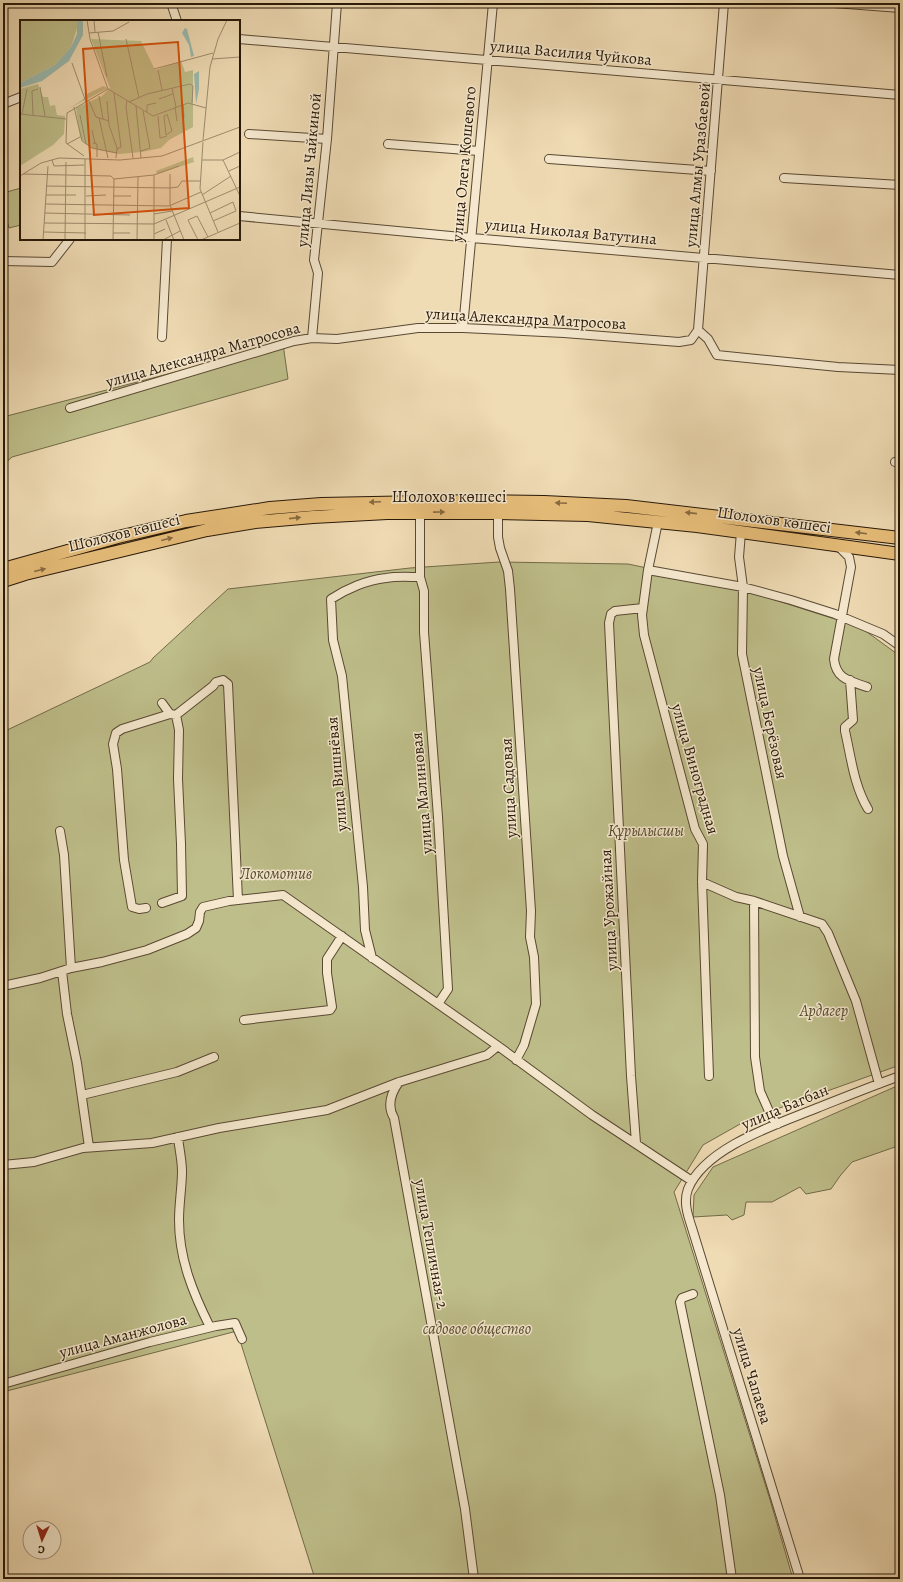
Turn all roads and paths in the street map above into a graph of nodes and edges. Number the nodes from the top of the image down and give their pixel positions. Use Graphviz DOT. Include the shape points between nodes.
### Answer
graph roads {
  1 [pos="171,3"];
  2 [pos="336,3"];
  3 [pos="493,3"];
  4 [pos="724,3"];
  5 [pos="834,3"];
  6 [pos="900,8"];
  7 [pos="177,20"];
  8 [pos="240,39"];
  9 [pos="333,46"];
  10 [pos="487,60"];
  11 [pos="718,79"];
  12 [pos="900,95"];
  13 [pos="20,97"];
  14 [pos="3,104"];
  15 [pos="249,134"];
  16 [pos="327,139"];
  17 [pos="388,144"];
  18 [pos="479,151"];
  19 [pos="549,159"];
  20 [pos="711,171"];
  21 [pos="784,178"];
  22 [pos="900,185"];
  23 [pos="240,216"];
  24 [pos="318,222"];
  25 [pos="472,238"];
  26 [pos="69,240"];
  27 [pos="168,240"];
  28 [pos="704,258"];
  29 [pos="3,261"];
  30 [pos="900,275"];
  31 [pos="463,328"];
  32 [pos="698,330"];
  33 [pos="162,336"];
  34 [pos="312,338"];
  35 [pos="900,370"];
  36 [pos="70,408"];
  37 [pos="420,512"];
  38 [pos="498,513"];
  39 [pos="658,522"];
  40 [pos="741,532"];
  41 [pos="900,538"];
  42 [pos="837,545"];
  43 [pos="900,554"];
  44 [pos="3,569"];
  45 [pos="648,570"];
  46 [pos="420,577"];
  47 [pos="3,581"];
  48 [pos="743,587"];
  49 [pos="643,608"];
  50 [pos="843,618"];
  51 [pos="900,646"];
  52 [pos="850,680"];
  53 [pos="867,687"];
  54 [pos="162,703"];
  55 [pos="173,714"];
  56 [pos="868,809"];
  57 [pos="60,831"];
  58 [pos="702,882"];
  59 [pos="238,900"];
  60 [pos="754,901"];
  61 [pos="162,903"];
  62 [pos="146,908"];
  63 [pos="800,917"];
  64 [pos="342,936"];
  65 [pos="372,958"];
  66 [pos="71,968"];
  67 [pos="62,971"];
  68 [pos="3,986"];
  69 [pos="438,1004"];
  70 [pos="244,1020"];
  71 [pos="498,1046"];
  72 [pos="214,1057"];
  73 [pos="516,1060"];
  74 [pos="709,1076"];
  75 [pos="900,1076"];
  76 [pos="399,1082"];
  77 [pos="879,1084"];
  78 [pos="82,1095"];
  79 [pos="778,1124"];
  80 [pos="178,1137"];
  81 [pos="636,1143"];
  82 [pos="89,1147"];
  83 [pos="3,1164"];
  84 [pos="692,1182"];
  85 [pos="693,1294"];
  86 [pos="210,1328"];
  87 [pos="242,1339"];
  88 [pos="3,1384"];
  89 [pos="474,1579"];
  90 [pos="732,1579"];
  91 [pos="800,1579"];
  1 -- 7 [label="street"];
  2 -- 9 [label="street, улица Лизы Чайкиной"];
  3 -- 10 [label="street, улица Олега Кошевого"];
  4 -- 11 [label="street, улица Алмы Уразбаевой"];
  5 -- 6 [label="street"];
  8 -- 9 [label="street, улица Василия Чуйкова"];
  9 -- 10 [label="street, улица Василия Чуйкова"];
  9 -- 16 [label="street, улица Лизы Чайкиной"];
  10 -- 11 [label="street, улица Василия Чуйкова"];
  10 -- 18 [label="street, улица Олега Кошевого"];
  11 -- 12 [label="street, улица Василия Чуйкова"];
  11 -- 20 [label="street, улица Алмы Уразбаевой"];
  13 -- 14 [label="street"];
  15 -- 16 [label="street"];
  16 -- 24 [label="street, улица Лизы Чайкиной"];
  17 -- 18 [label="street"];
  18 -- 25 [label="street, улица Олега Кошевого"];
  19 -- 20 [label="street"];
  20 -- 28 [label="street, улица Алмы Уразбаевой"];
  21 -- 22 [label="street"];
  23 -- 24 [label="street, улица Николая Ватутина"];
  24 -- 25 [label="street, улица Николая Ватутина"];
  24 -- 34 [label="street, улица Лизы Чайкиной" via="314,260 318,273"];
  25 -- 28 [label="street, улица Николая Ватутина"];
  25 -- 31 [label="street, улица Олега Кошевого"];
  26 -- 29 [label="street" via="52,262"];
  27 -- 33 [label="street"];
  28 -- 30 [label="street, улица Николая Ватутина"];
  28 -- 32 [label="street, улица Алмы Уразбаевой"];
  31 -- 32 [label="street, улица Александра Матросова" via="679,342 691,340"];
  31 -- 34 [label="street, улица Александра Матросова" via="418,328 337,339"];
  32 -- 35 [label="street" via="708,339 717,355 838,367"];
  34 -- 36 [label="street, улица Александра Матросова" via="294,341"];
  37 -- 38 [label="highway, Шолохов көшесі, one-way"];
  37 -- 46 [label="street, улица Малиновая"];
  47 -- 37 [label="highway, Шолохов көшесі, one-way" via="233,525 313,516"];
  38 -- 39 [label="highway, Шолохов көшесі" via="588,515"];
  38 -- 73 [label="street, улица Садовая" via="498,537 508,571 510,589 536,1004 524,1044"];
  39 -- 40 [label="highway, Шолохов көшесі"];
  39 -- 45 [label="street, улица Виноградная"];
  40 -- 42 [label="highway, Шолохов көшесі"];
  40 -- 48 [label="street, улица Берёзовая" via="739,557"];
  41 -- 44 [label="highway, Шолохов көшесі, one-way" via="626,506 474,501 320,504 262,509 186,521"];
  42 -- 43 [label="highway, Шолохов көшесі"];
  42 -- 50 [label="street" via="849,557 851,566"];
  45 -- 48 [label="street"];
  45 -- 49 [label="street, улица Виноградная"];
  46 -- 65 [label="street, улица Вишнёвая" via="386,578 364,583 331,600 333,640 342,676 365,930"];
  46 -- 69 [label="street, улица Малиновая" via="424,591 424,632 440,840 448,989"];
  48 -- 50 [label="street"];
  48 -- 63 [label="street, улица Берёзовая" via="742,654 783,856"];
  49 -- 58 [label="street, улица Виноградная" via="644,635 695,830 703,844"];
  49 -- 81 [label="street, улица Урожайная" via="614,611 609,624"];
  50 -- 51 [label="street" via="883,634"];
  50 -- 52 [label="street" via="834,659 838,673"];
  52 -- 53 [label="street"];
  52 -- 56 [label="street" via="853,720 845,727 845,731 856,783"];
  54 -- 55 [label="street"];
  55 -- 59 [label="street" via="216,682 223,680 228,684"];
  55 -- 61 [label="street" via="179,730 182,896"];
  55 -- 62 [label="street" via="122,729 116,733 113,744 124,860 132,907"];
  57 -- 66 [label="street" via="64,855"];
  58 -- 60 [label="street" via="736,897"];
  58 -- 74 [label="street, улица Виноградная"];
  59 -- 64 [label="street" via="283,895"];
  59 -- 66 [label="street" via="204,907 196,928 187,934 140,952"];
  60 -- 63 [label="street"];
  60 -- 79 [label="street" via="755,1057 760,1091 772,1118"];
  63 -- 77 [label="street" via="822,924 828,934 856,1001"];
  64 -- 65 [label="street"];
  64 -- 70 [label="street" via="327,959 332,1007 330,1010"];
  65 -- 69 [label="street"];
  66 -- 67 [label="street"];
  67 -- 68 [label="street"];
  67 -- 78 [label="street"];
  69 -- 71 [label="street"];
  71 -- 73 [label="street"];
  71 -- 76 [label="street" via="487,1055"];
  72 -- 78 [label="street" via="177,1072"];
  73 -- 81 [label="street" via="592,1115"];
  75 -- 77 [label="street, улица Багбан"];
  76 -- 80 [label="street" via="327,1110"];
  76 -- 89 [label="street, улица Тепличная-2" via="392,1092 390,1111 394,1118 464,1509"];
  77 -- 79 [label="street, улица Багбан"];
  78 -- 82 [label="street"];
  79 -- 84 [label="street, улица Багбан" via="726,1149 706,1164"];
  80 -- 82 [label="street" via="152,1143"];
  80 -- 86 [label="street" via="182,1170 179,1220 182,1254 188,1279"];
  81 -- 84 [label="street"];
  82 -- 83 [label="street" via="34,1162"];
  84 -- 91 [label="street, улица Чапаева" via="686,1200 687,1212"];
  85 -- 90 [label="street" via="682,1298 680,1302 720,1495"];
  86 -- 87 [label="street, улица Аманжолова" via="234,1324"];
  86 -- 88 [label="street, улица Аманжолова" via="150,1342"];
}
